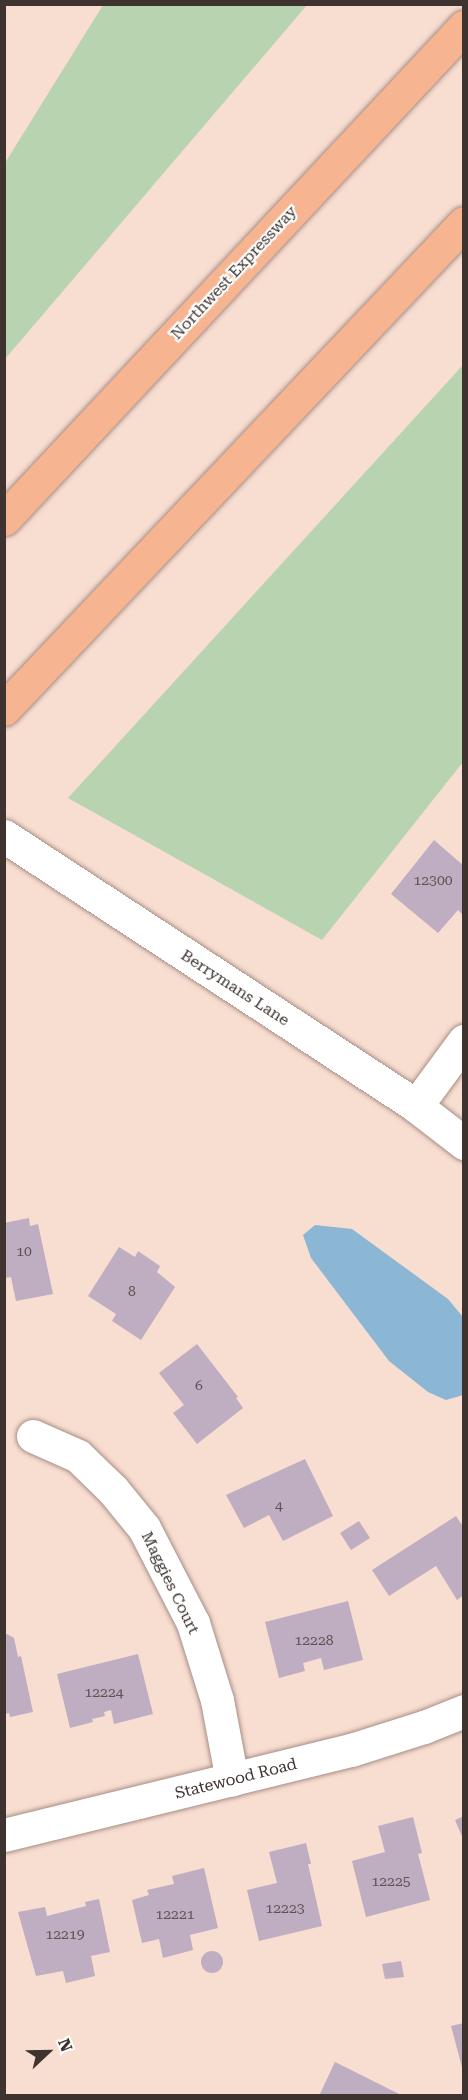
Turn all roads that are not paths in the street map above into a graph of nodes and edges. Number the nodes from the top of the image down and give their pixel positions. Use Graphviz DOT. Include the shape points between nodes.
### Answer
graph roads {
  1 [pos="464,27"];
  2 [pos="464,223"];
  3 [pos="4,519"];
  4 [pos="4,709"];
  5 [pos="4,837"];
  6 [pos="464,1041"];
  7 [pos="416,1106"];
  8 [pos="464,1143"];
  9 [pos="33,1436"];
  10 [pos="464,1711"];
  11 [pos="232,1780"];
  12 [pos="4,1835"];
  1 -- 3 [label="highway, Northwest Expressway"];
  2 -- 4 [label="highway"];
  5 -- 7 [label="street, Berrymans Lane"];
  6 -- 7 [label="street"];
  7 -- 8 [label="street, Berrymans Lane"];
  9 -- 11 [label="street, Maggies Court" via="78,1455 144,1528 193,1623 217,1700"];
  10 -- 11 [label="street, Statewood Road" via="351,1750"];
  11 -- 12 [label="street, Statewood Road"];
}
